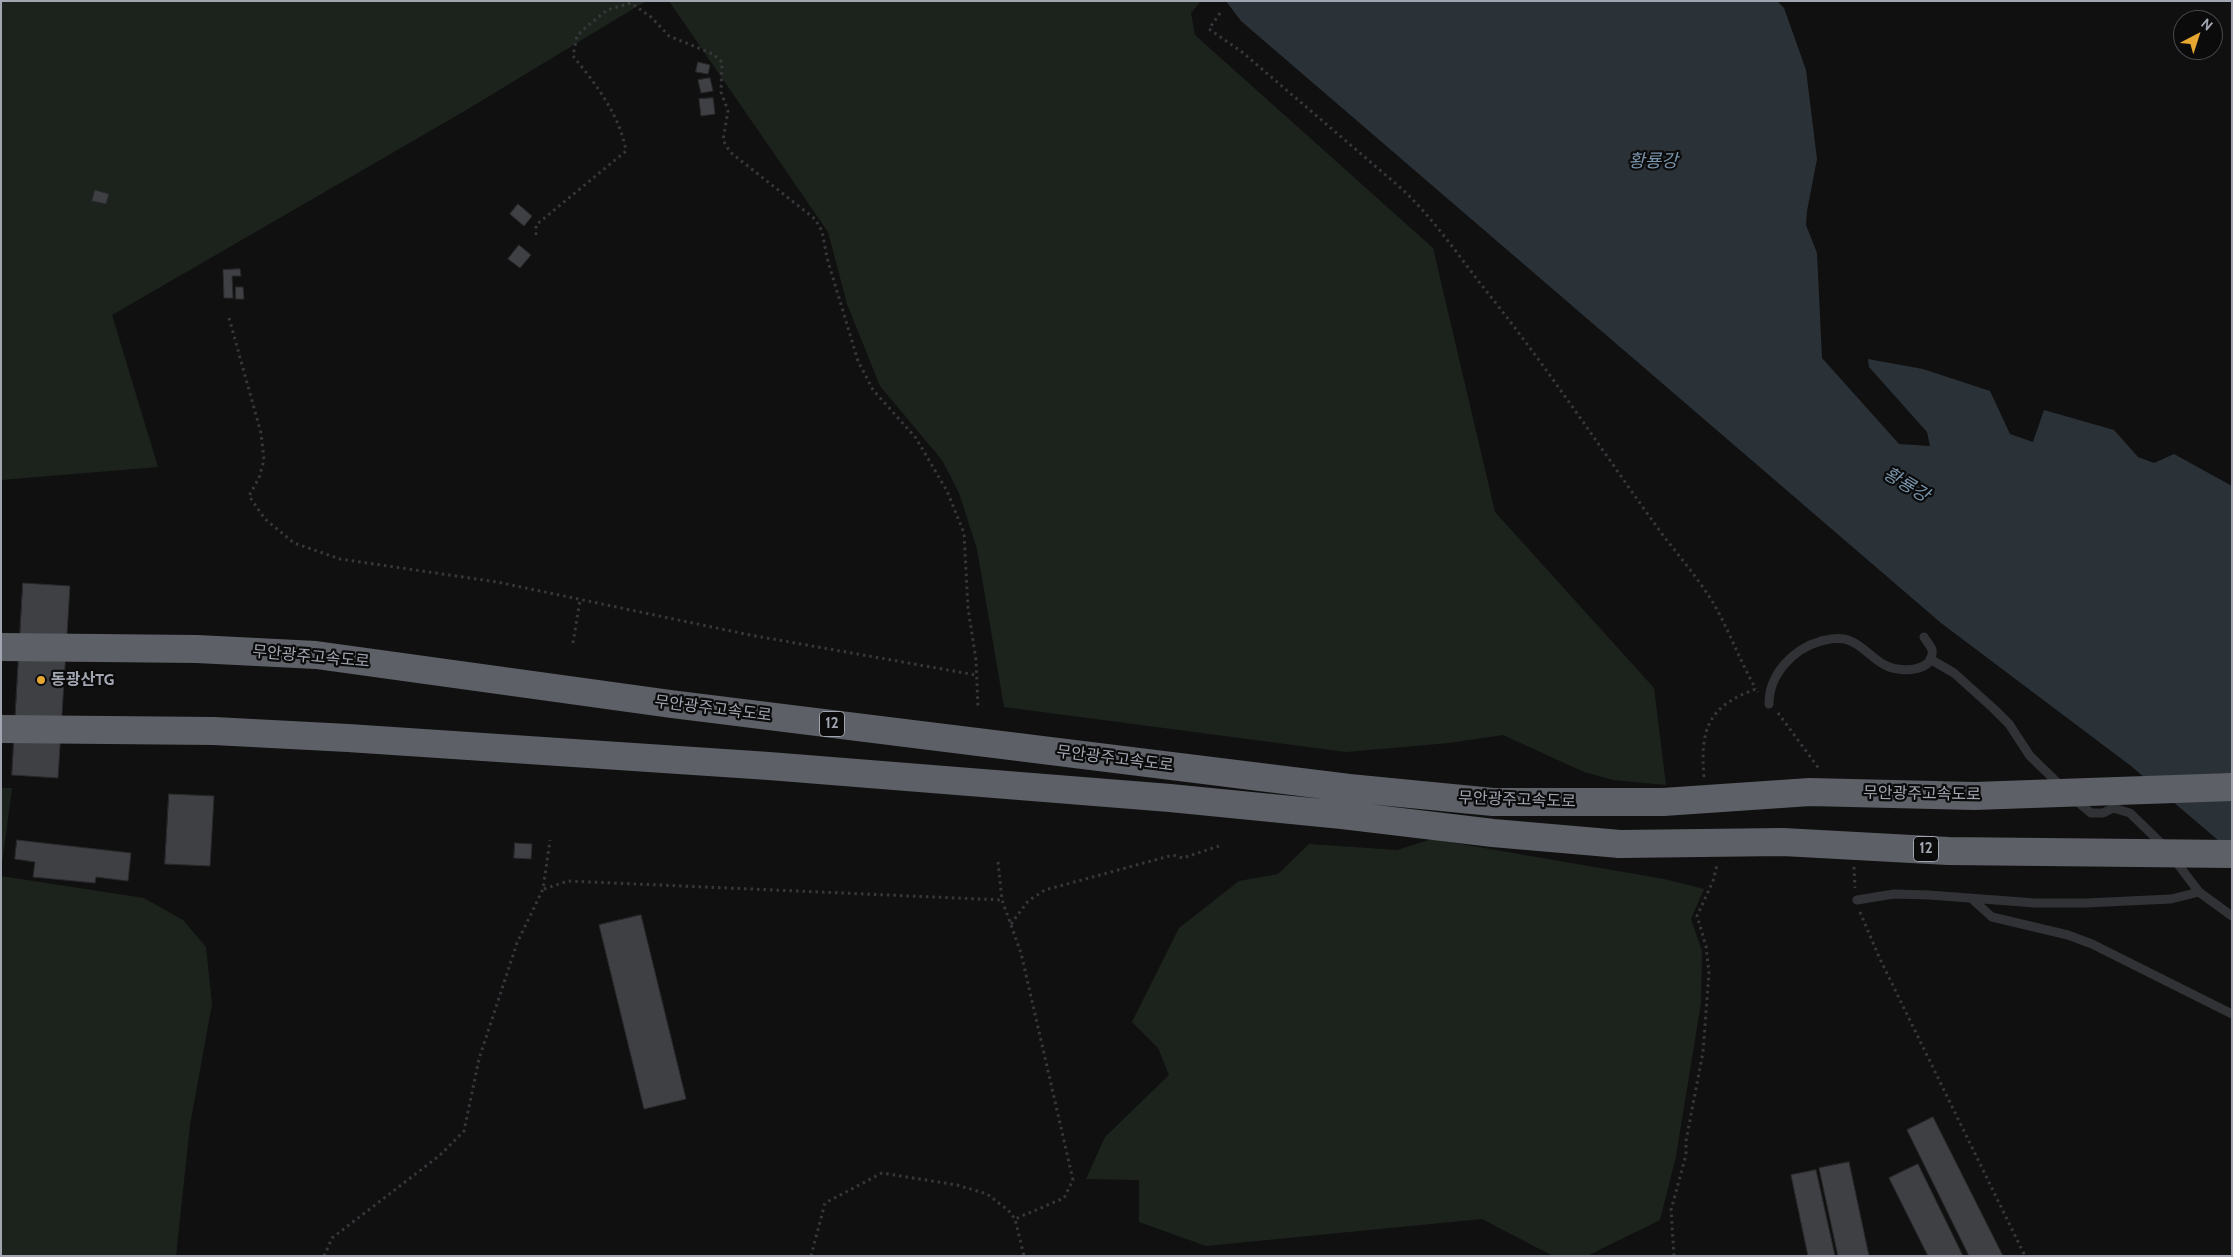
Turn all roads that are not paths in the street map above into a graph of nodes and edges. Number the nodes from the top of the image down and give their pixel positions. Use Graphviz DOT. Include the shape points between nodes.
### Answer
graph roads {
  1 [pos="1924,637"];
  2 [pos="1,647"];
  3 [pos="1930,659"];
  4 [pos="1769,704"];
  5 [pos="2,729"];
  6 [pos="2232,787"];
  7 [pos="2232,854"];
  8 [pos="2199,892"];
  9 [pos="1972,899"];
  10 [pos="1857,900"];
  11 [pos="2232,916"];
  12 [pos="2232,1014"];
  1 -- 3 [label="lane" via="1932,650"];
  2 -- 6 [label="highway, 무안광주고속도로 / 12, bridge" via="196,649 316,655 671,704 1349,788 1494,802 1663,802 1810,792 1974,796"];
  3 -- 4 [label="lane" via="1922,667 1907,671 1888,667 1846,639 1832,638 1808,645 1787,661 1769,691"];
  3 -- 8 [label="lane" via="1954,673 1994,709 2009,724 2030,756 2084,809 2103,813 2113,808 2139,820 2164,846"];
  5 -- 7 [label="highway, 무안광주고속도로 / 12, bridge" via="214,731 769,766 1170,798 1620,844 1783,842 1948,851"];
  8 -- 9 [label="lane" via="2171,899 2086,903"];
  8 -- 11 [label="lane"];
  9 -- 10 [label="lane" via="1894,894"];
  9 -- 12 [label="lane" via="1992,917 2092,944"];
}
